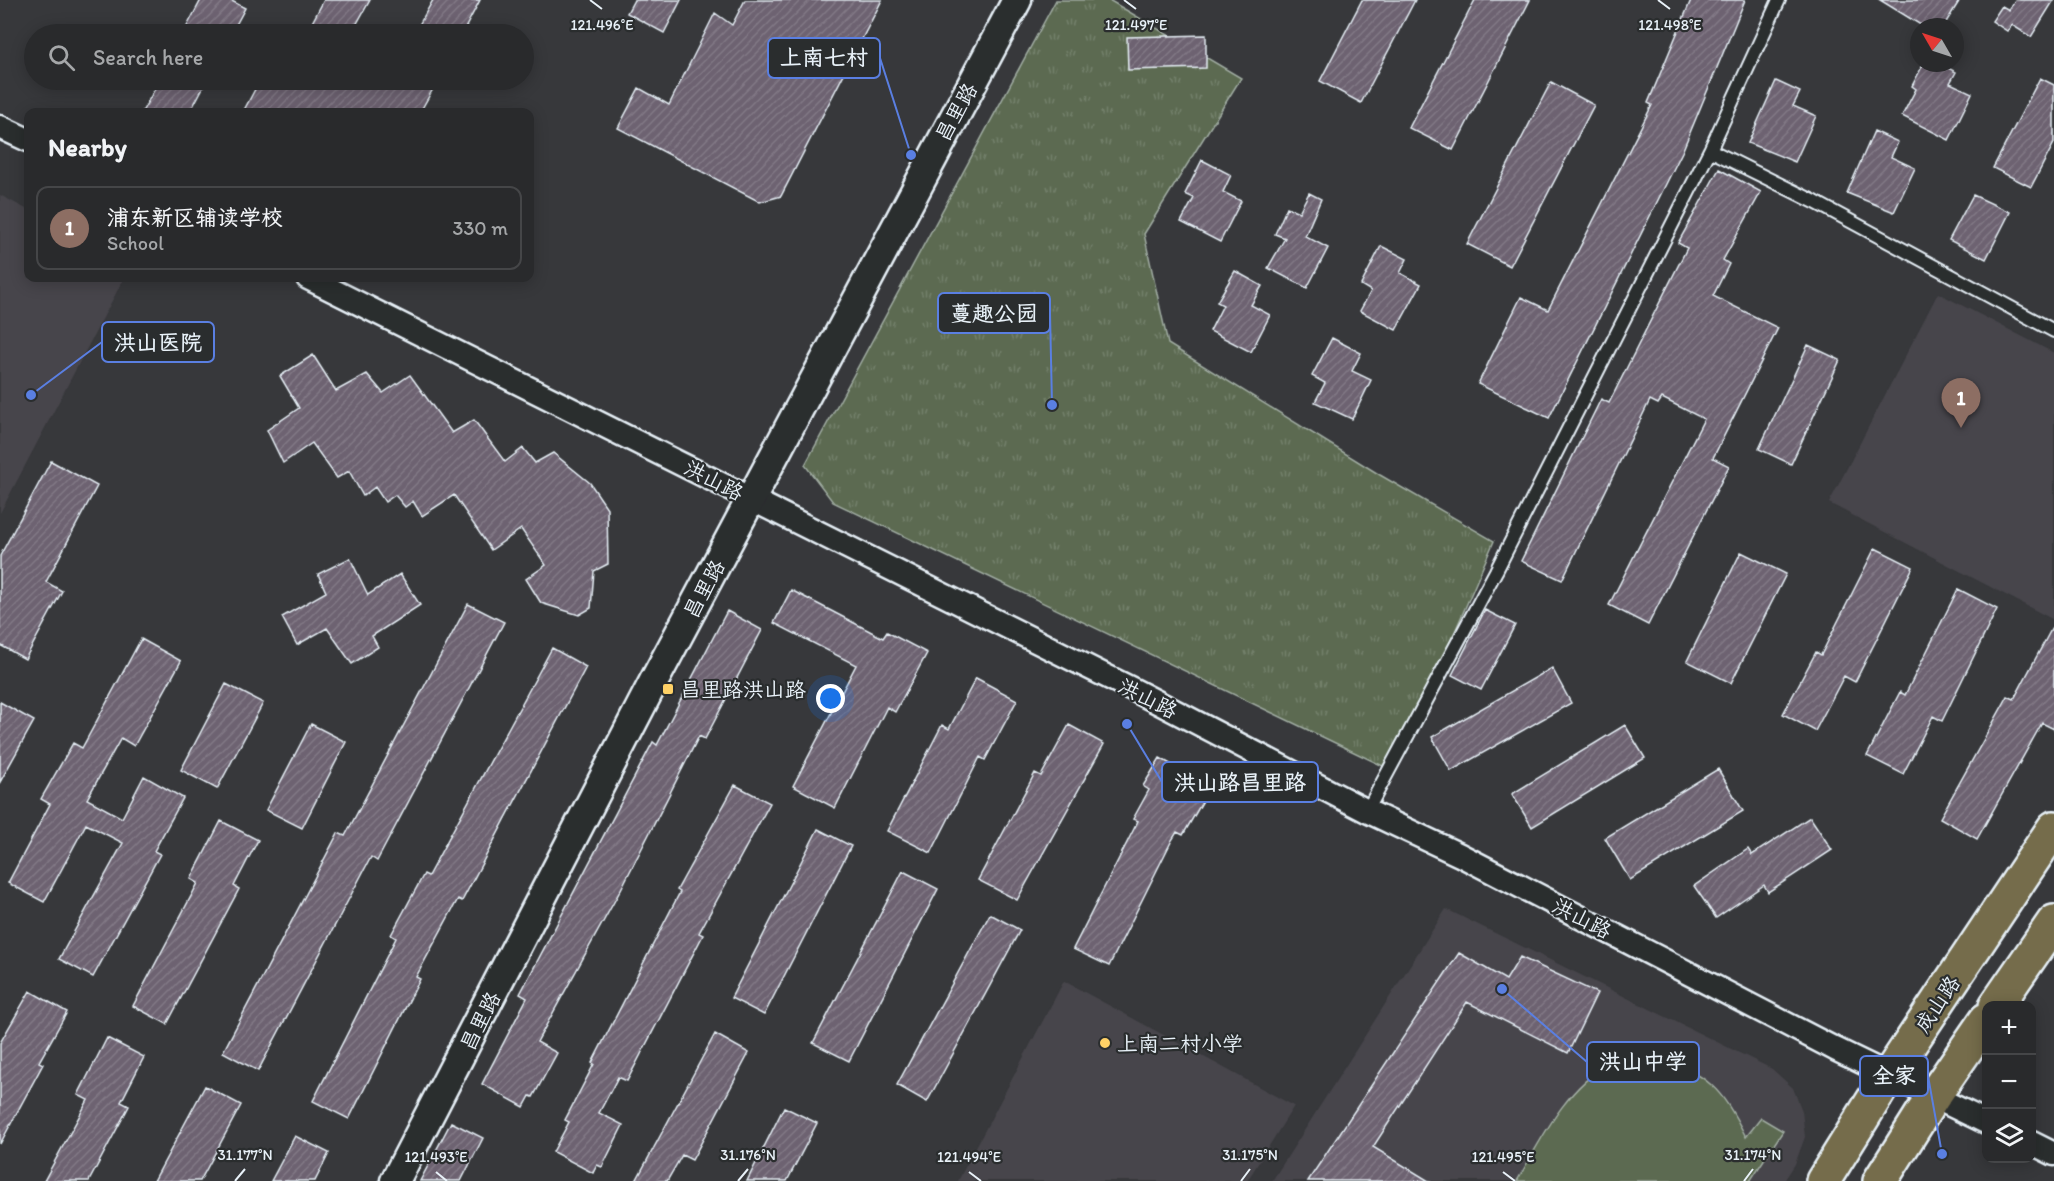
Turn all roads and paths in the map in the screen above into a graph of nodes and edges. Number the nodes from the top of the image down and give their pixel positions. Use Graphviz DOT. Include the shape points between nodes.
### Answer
graph roads {
  1 [pos="1017,0"];
  2 [pos="1779,0"];
  3 [pos="0,126"];
  4 [pos="24,138"];
  5 [pos="1710,150"];
  6 [pos="316,282"];
  7 [pos="2054,331"];
  8 [pos="753,499"];
  9 [pos="1367,811"];
  10 [pos="2054,828"];
  11 [pos="2054,922"];
  12 [pos="1999,1001"];
  13 [pos="1982,1026"];
  14 [pos="1889,1075"];
  15 [pos="1933,1097"];
  16 [pos="1982,1120"];
  17 [pos="2036,1145"];
  18 [pos="2054,1154"];
  19 [pos="395,1181"];
  20 [pos="1823,1181"];
  21 [pos="1880,1181"];
  1 -- 8 [label="street, 昌里路"];
  2 -- 5 [label="lane"];
  3 -- 4 [label="street"];
  5 -- 7 [label="lane"];
  5 -- 9 [label="lane" via="1496,572"];
  6 -- 8 [label="street, 洪山路"];
  8 -- 9 [label="street, 洪山路"];
  8 -- 19 [label="street, 昌里路" via="654,681"];
  9 -- 14 [label="street, 洪山路"];
  10 -- 14 [label="main road, 成山路"];
  11 -- 12 [label="main road"];
  13 -- 15 [label="main road"];
  14 -- 15 [label="street, 洪山路"];
  14 -- 20 [label="main road, 成山路"];
  15 -- 16 [label="street, 洪山路"];
  15 -- 21 [label="main road"];
  17 -- 18 [label="street"];
}
